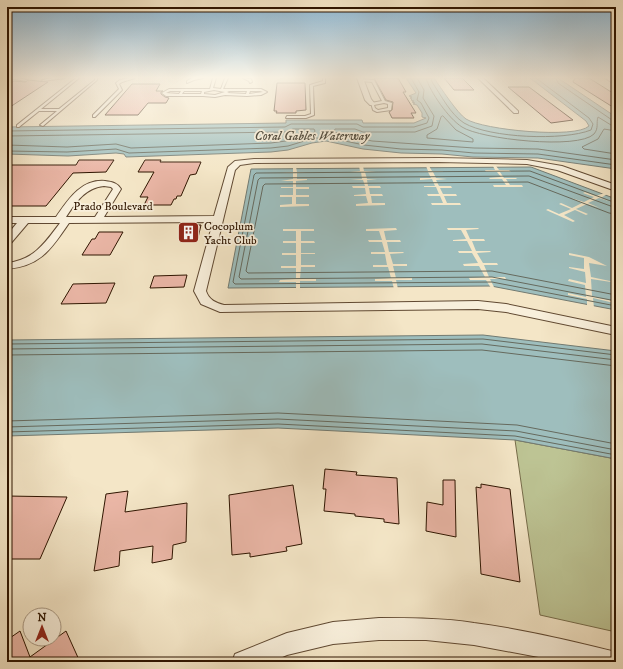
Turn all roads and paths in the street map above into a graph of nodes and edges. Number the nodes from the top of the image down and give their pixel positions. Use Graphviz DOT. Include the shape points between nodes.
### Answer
graph roads {
  1 [pos="101,109"];
  2 [pos="313,109"];
  3 [pos="374,109"];
  4 [pos="389,109"];
  5 [pos="513,109"];
  6 [pos="38,110"];
  7 [pos="60,110"];
  8 [pos="516,112"];
  9 [pos="94,116"];
  10 [pos="287,117"];
  11 [pos="42,125"];
  12 [pos="18,126"];
  13 [pos="616,188"];
  14 [pos="63,219"];
  15 [pos="98,219"];
  16 [pos="219,219"];
  17 [pos="7,220"];
  18 [pos="25,220"];
  19 [pos="7,241"];
  20 [pos="7,266"];
  21 [pos="616,331"];
  22 [pos="244,662"];
  23 [pos="612,662"];
  1 -- 9 [label="lane"];
  2 -- 10 [label="lane" via="313,114"];
  3 -- 4 [label="lane"];
  5 -- 8 [label="street"];
  6 -- 7 [label="lane"];
  6 -- 12 [label="lane"];
  7 -- 11 [label="lane"];
  13 -- 16 [label="street" via="559,168 527,162 248,161 232,167"];
  14 -- 15 [label="street, Prado Boulevard"];
  14 -- 15 [label="street" via="82,188 98,183 114,185 117,189"];
  14 -- 18 [label="street, Prado Boulevard"];
  14 -- 20 [label="street" via="36,258 19,265"];
  15 -- 16 [label="street, Prado Boulevard"];
  16 -- 21 [label="street" via="200,291 204,300 216,307 230,309 478,305 506,308"];
  17 -- 18 [label="street, Prado Boulevard"];
  18 -- 19 [label="street"];
  22 -- 23 [label="street" via="276,648 316,637 362,630 401,628 447,630 503,637"];
}
